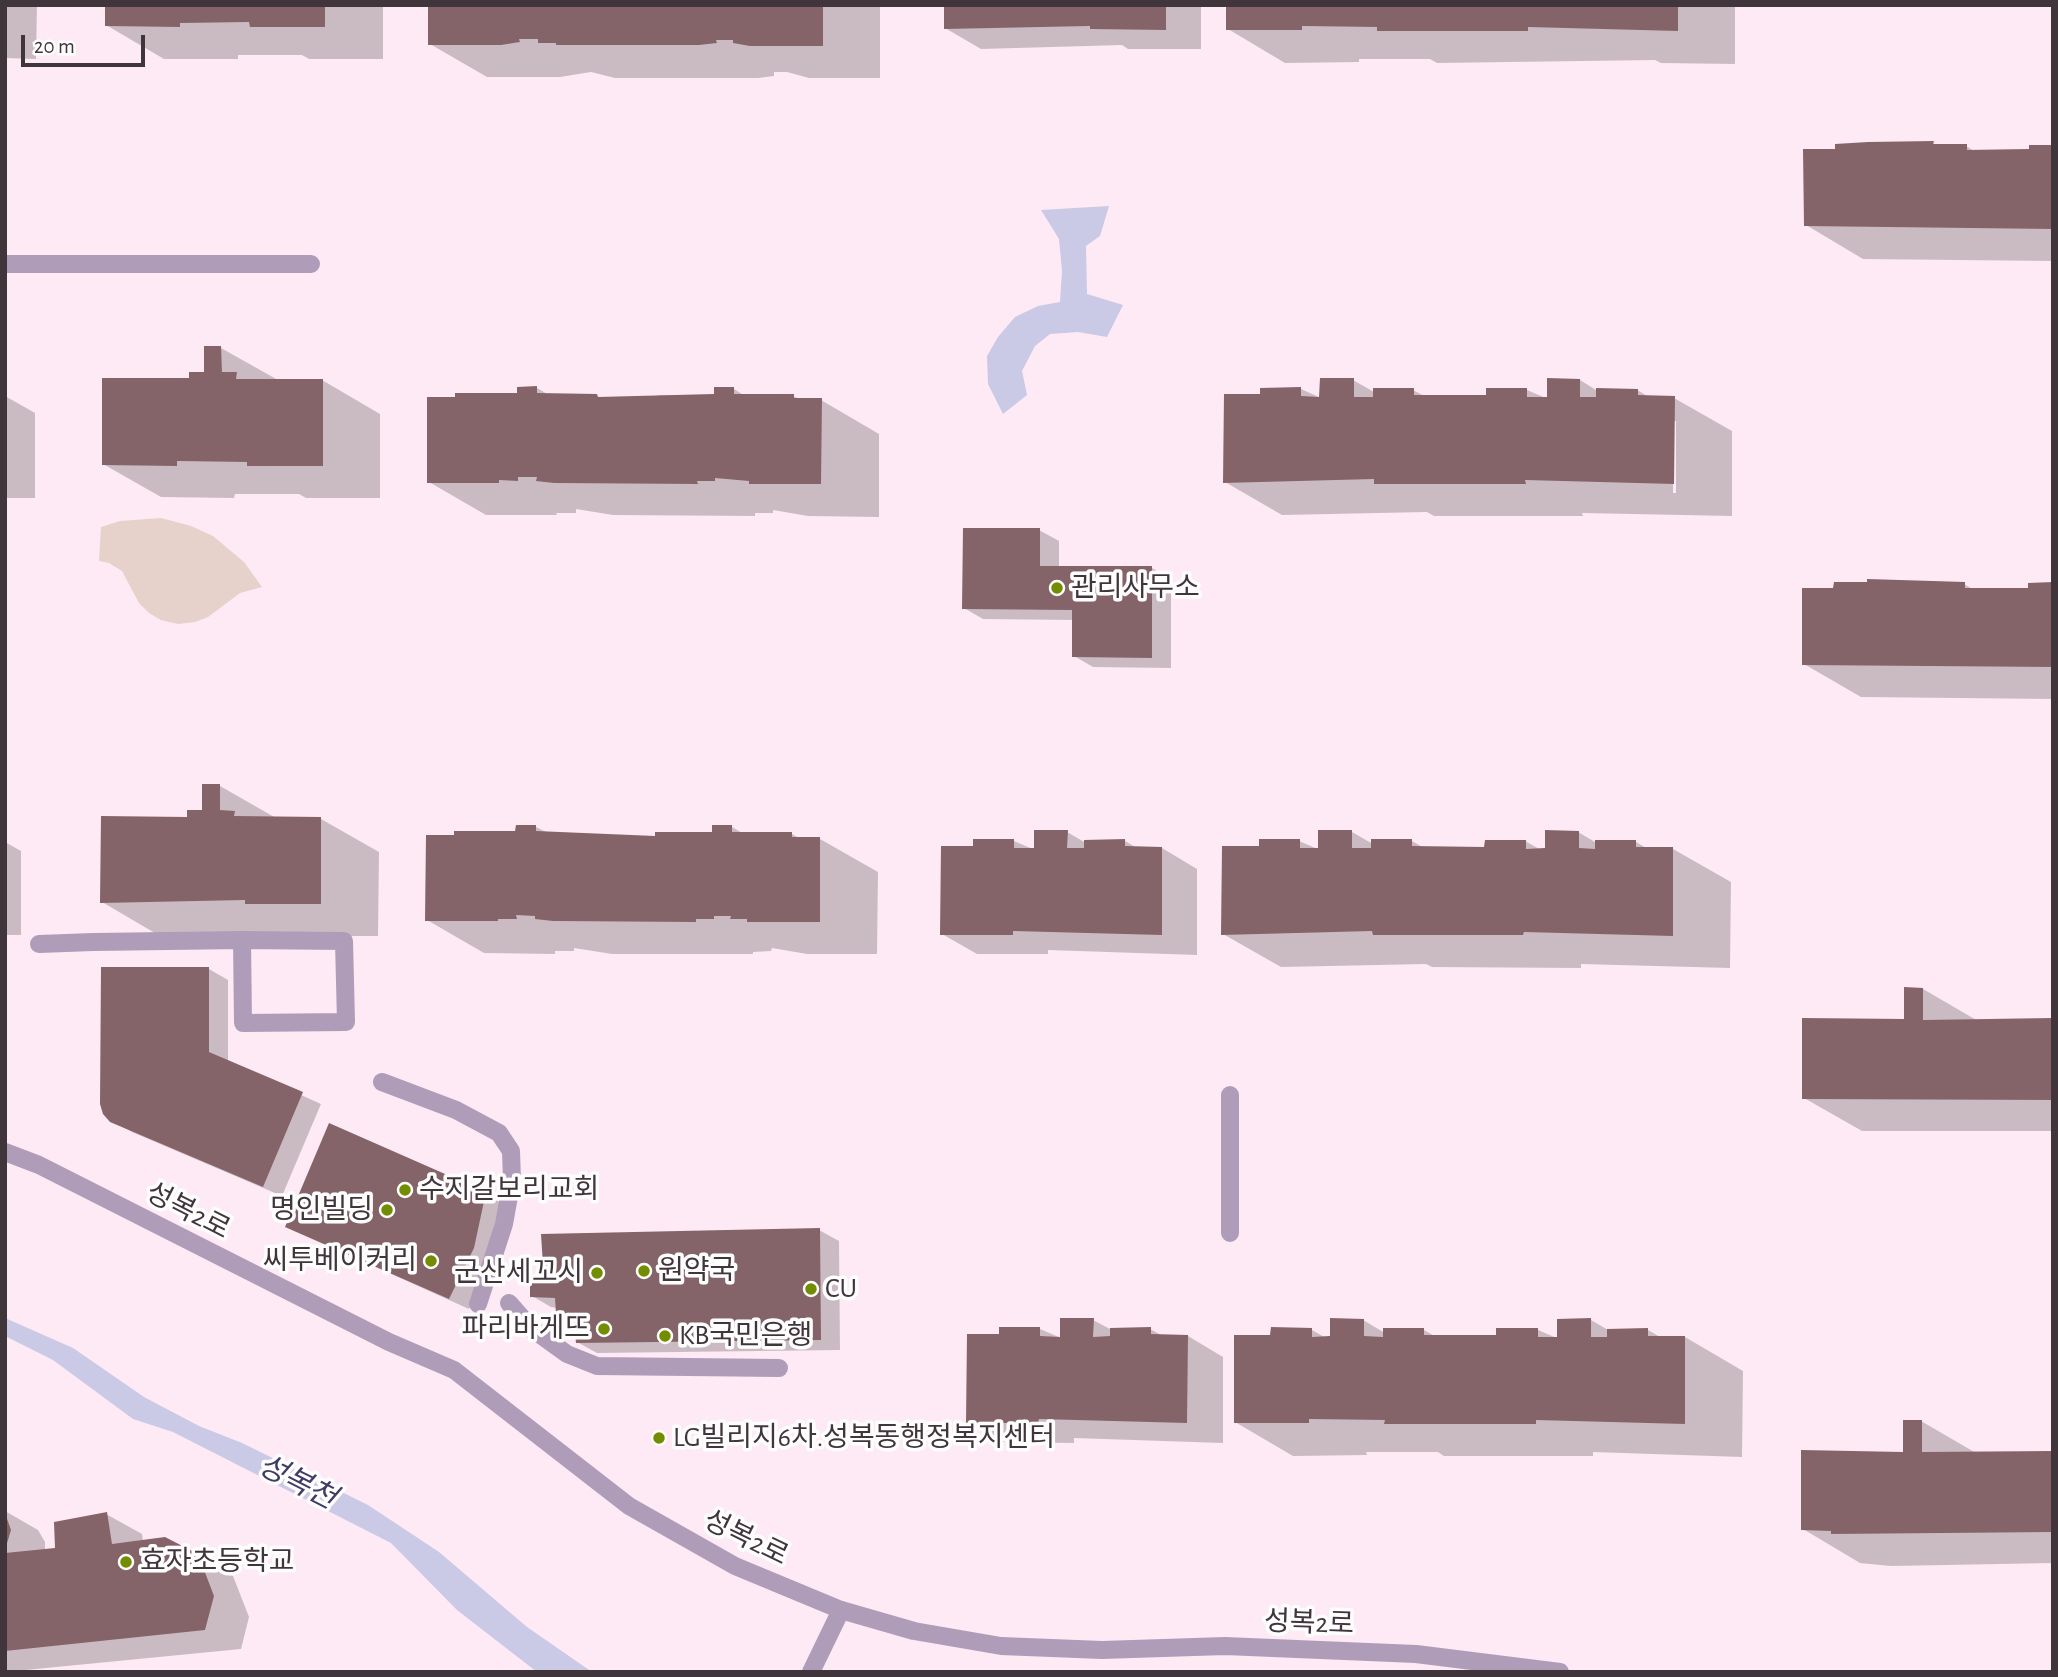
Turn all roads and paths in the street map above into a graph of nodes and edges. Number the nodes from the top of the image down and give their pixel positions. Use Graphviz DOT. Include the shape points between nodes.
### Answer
graph roads {
  1 [pos="5,264"];
  2 [pos="311,264"];
  3 [pos="242,940"];
  4 [pos="39,944"];
  5 [pos="382,1082"];
  6 [pos="1230,1096"];
  7 [pos="5,1152"];
  8 [pos="1230,1233"];
  9 [pos="509,1303"];
  10 [pos="478,1304"];
  11 [pos="779,1368"];
  12 [pos="841,1610"];
  13 [pos="811,1672"];
  14 [pos="1559,1672"];
  1 -- 2 [label="street"];
  3 -- 3 [label="street" via="344,941 346,1022 243,1023"];
  3 -- 4 [label="street"];
  5 -- 10 [label="street" via="489,1127 511,1151 512,1180 504,1224"];
  6 -- 8 [label="street"];
  7 -- 12 [label="street, 성복2로" via="454,1370 629,1506 735,1566"];
  9 -- 11 [label="street" via="531,1328 567,1354 597,1366"];
  12 -- 13 [label="street"];
  12 -- 14 [label="street, 성복2로" via="914,1631 1000,1646 1102,1650 1225,1646 1416,1654"];
}
